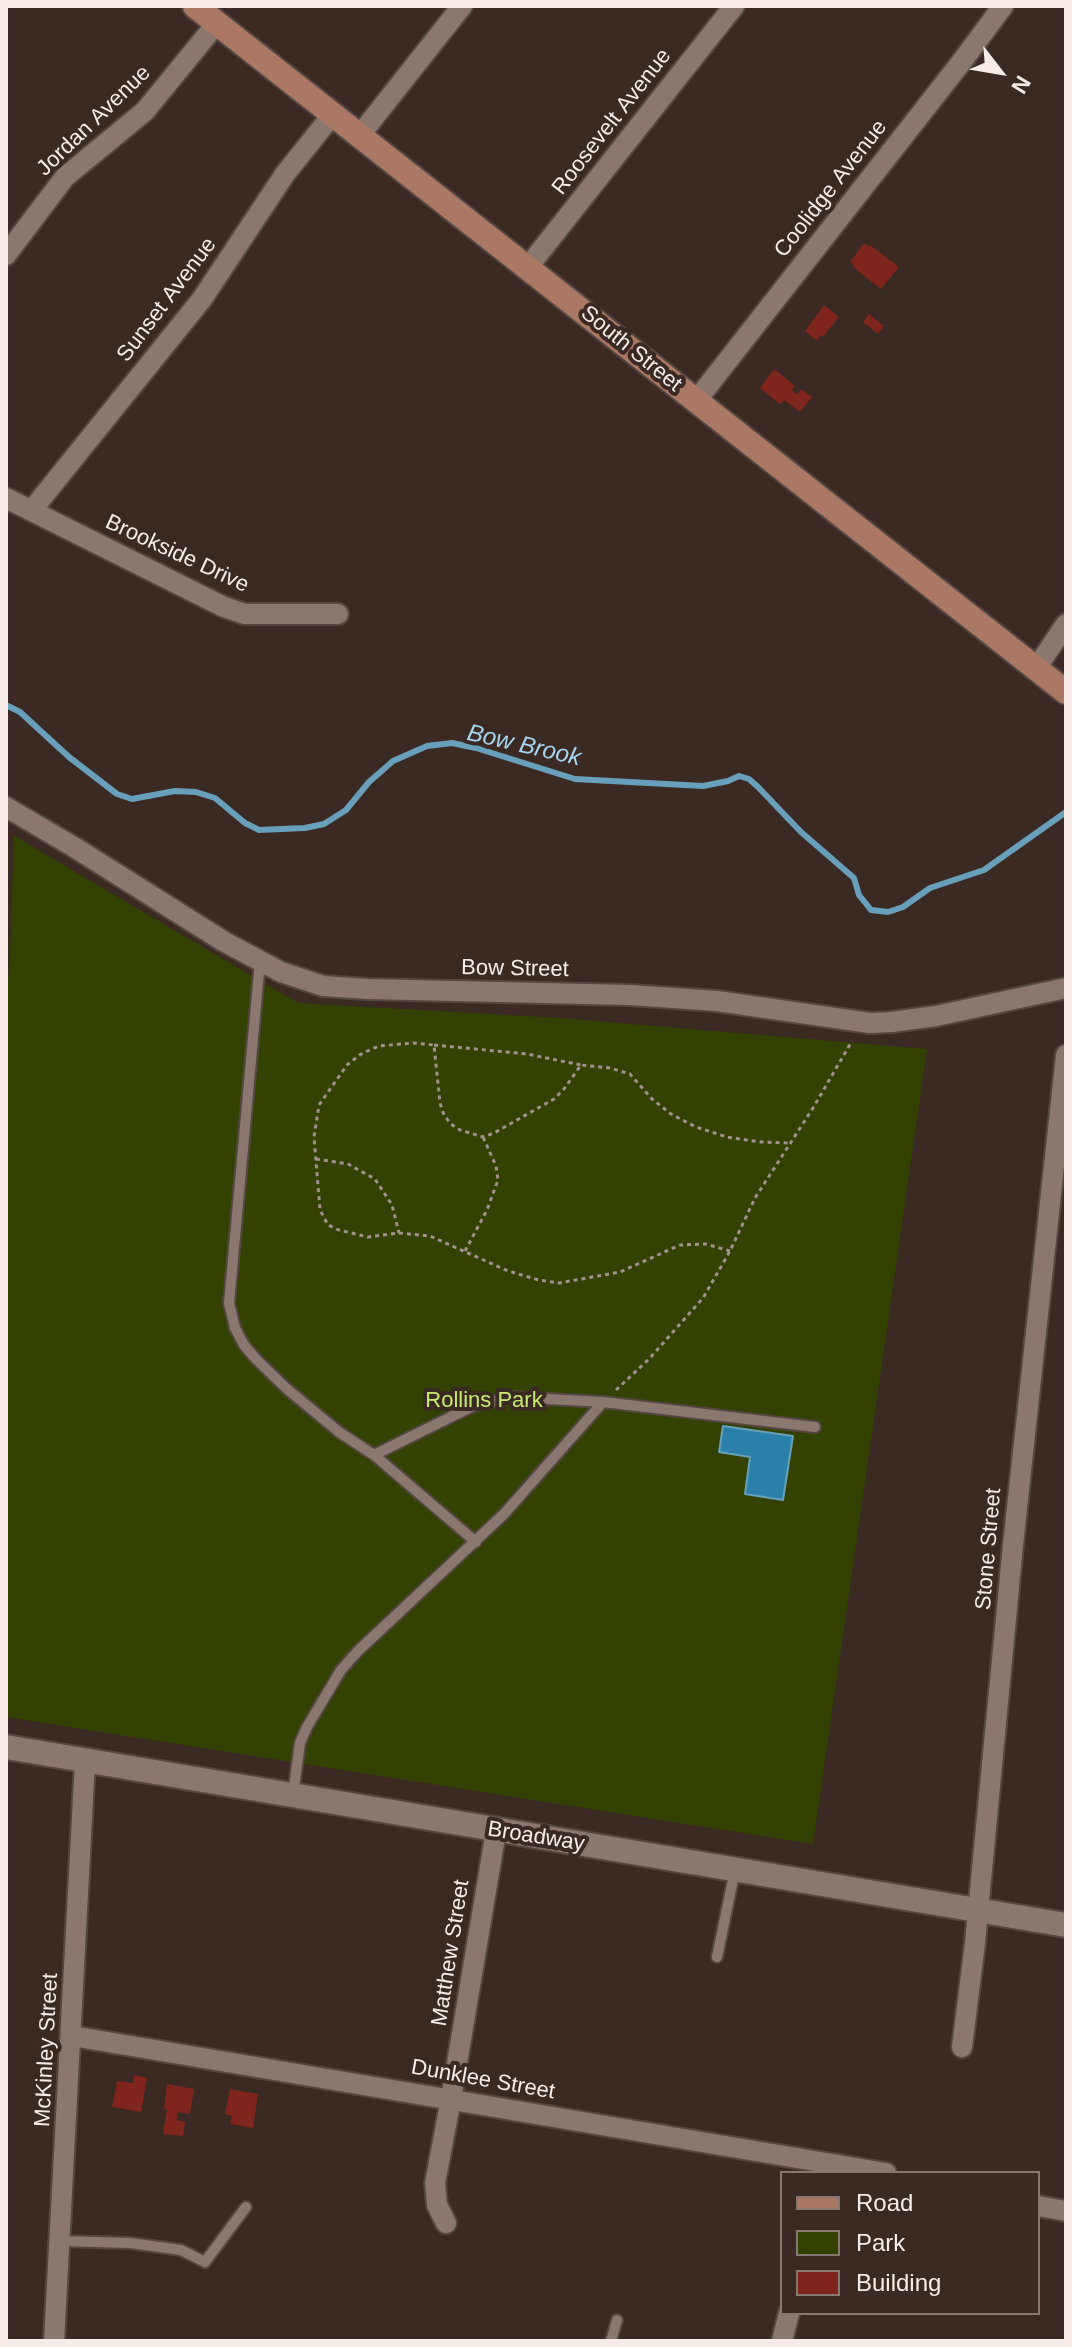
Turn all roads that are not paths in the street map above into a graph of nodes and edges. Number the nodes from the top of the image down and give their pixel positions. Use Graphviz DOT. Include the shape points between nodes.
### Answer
graph roads {
  1 [pos="195,6"];
  2 [pos="462,6"];
  3 [pos="734,6"];
  4 [pos="1003,6"];
  5 [pos="217,23"];
  6 [pos="333,114"];
  7 [pos="360,135"];
  8 [pos="6,255"];
  9 [pos="528,267"];
  10 [pos="696,401"];
  11 [pos="6,498"];
  12 [pos="32,510"];
  13 [pos="338,614"];
  14 [pos="1066,624"];
  15 [pos="1037,667"];
  16 [pos="1066,692"];
  17 [pos="6,807"];
  18 [pos="260,961"];
  19 [pos="1066,988"];
  20 [pos="1066,1055"];
  21 [pos="603,1402"];
  22 [pos="815,1427"];
  23 [pos="374,1455"];
  24 [pos="476,1542"];
  25 [pos="6,1747"];
  26 [pos="85,1761"];
  27 [pos="292,1796"];
  28 [pos="496,1831"];
  29 [pos="735,1870"];
  30 [pos="977,1911"];
  31 [pos="1066,1925"];
  32 [pos="717,1957"];
  33 [pos="72,2036"];
  34 [pos="962,2047"];
  35 [pos="451,2099"];
  36 [pos="825,2167"];
  37 [pos="866,2171"];
  38 [pos="1040,2206"];
  39 [pos="246,2207"];
  40 [pos="1066,2211"];
  41 [pos="446,2223"];
  42 [pos="60,2241"];
  43 [pos="788,2315"];
  44 [pos="617,2320"];
  45 [pos="54,2341"];
  46 [pos="611,2341"];
  47 [pos="782,2341"];
  1 -- 5 [label="main road, South Street"];
  2 -- 7 [label="street"];
  3 -- 9 [label="street, Roosevelt Avenue"];
  4 -- 10 [label="street, Coolidge Avenue"];
  5 -- 6 [label="main road, South Street"];
  5 -- 8 [label="street, Jordan Avenue" via="145,111 65,177"];
  6 -- 7 [label="main road, South Street"];
  6 -- 12 [label="street, Sunset Avenue" via="285,174 202,299"];
  7 -- 9 [label="main road, South Street"];
  9 -- 10 [label="main road, South Street"];
  10 -- 15 [label="main road, South Street"];
  11 -- 12 [label="street, Brookside Drive"];
  12 -- 13 [label="street, Brookside Drive" via="245,614"];
  14 -- 15 [label="street"];
  15 -- 16 [label="main road, South Street"];
  17 -- 18 [label="street, Bow Street"];
  18 -- 19 [label="street, Bow Street" via="323,986 659,997 870,1023 936,1016"];
  18 -- 23 [label="lane" via="229,1303 235,1328 250,1352 287,1389"];
  20 -- 30 [label="street, Stone Street"];
  21 -- 22 [label="lane"];
  21 -- 23 [label="lane" via="511,1397 473,1406"];
  21 -- 24 [label="lane"];
  23 -- 24 [label="lane"];
  24 -- 27 [label="lane" via="341,1670 300,1743"];
  25 -- 26 [label="street, Broadway"];
  26 -- 27 [label="street, Broadway"];
  26 -- 33 [label="street, McKinley Street"];
  27 -- 28 [label="street, Broadway"];
  28 -- 29 [label="street, Broadway"];
  28 -- 35 [label="street, Matthew Street"];
  29 -- 30 [label="street, Broadway"];
  29 -- 32 [label="lane"];
  30 -- 31 [label="street, Broadway"];
  30 -- 34 [label="street, Stone Street"];
  33 -- 35 [label="street, Dunklee Street"];
  33 -- 42 [label="street, McKinley Street"];
  35 -- 36 [label="street, Dunklee Street"];
  35 -- 41 [label="street, Matthew Street" via="435,2183"];
  36 -- 37 [label="street, Dunklee Street"];
  38 -- 40 [label="street"];
  39 -- 42 [label="lane" via="205,2262 181,2250"];
  42 -- 45 [label="street, McKinley Street"];
  43 -- 47 [label="street"];
  44 -- 46 [label="lane"];
}
